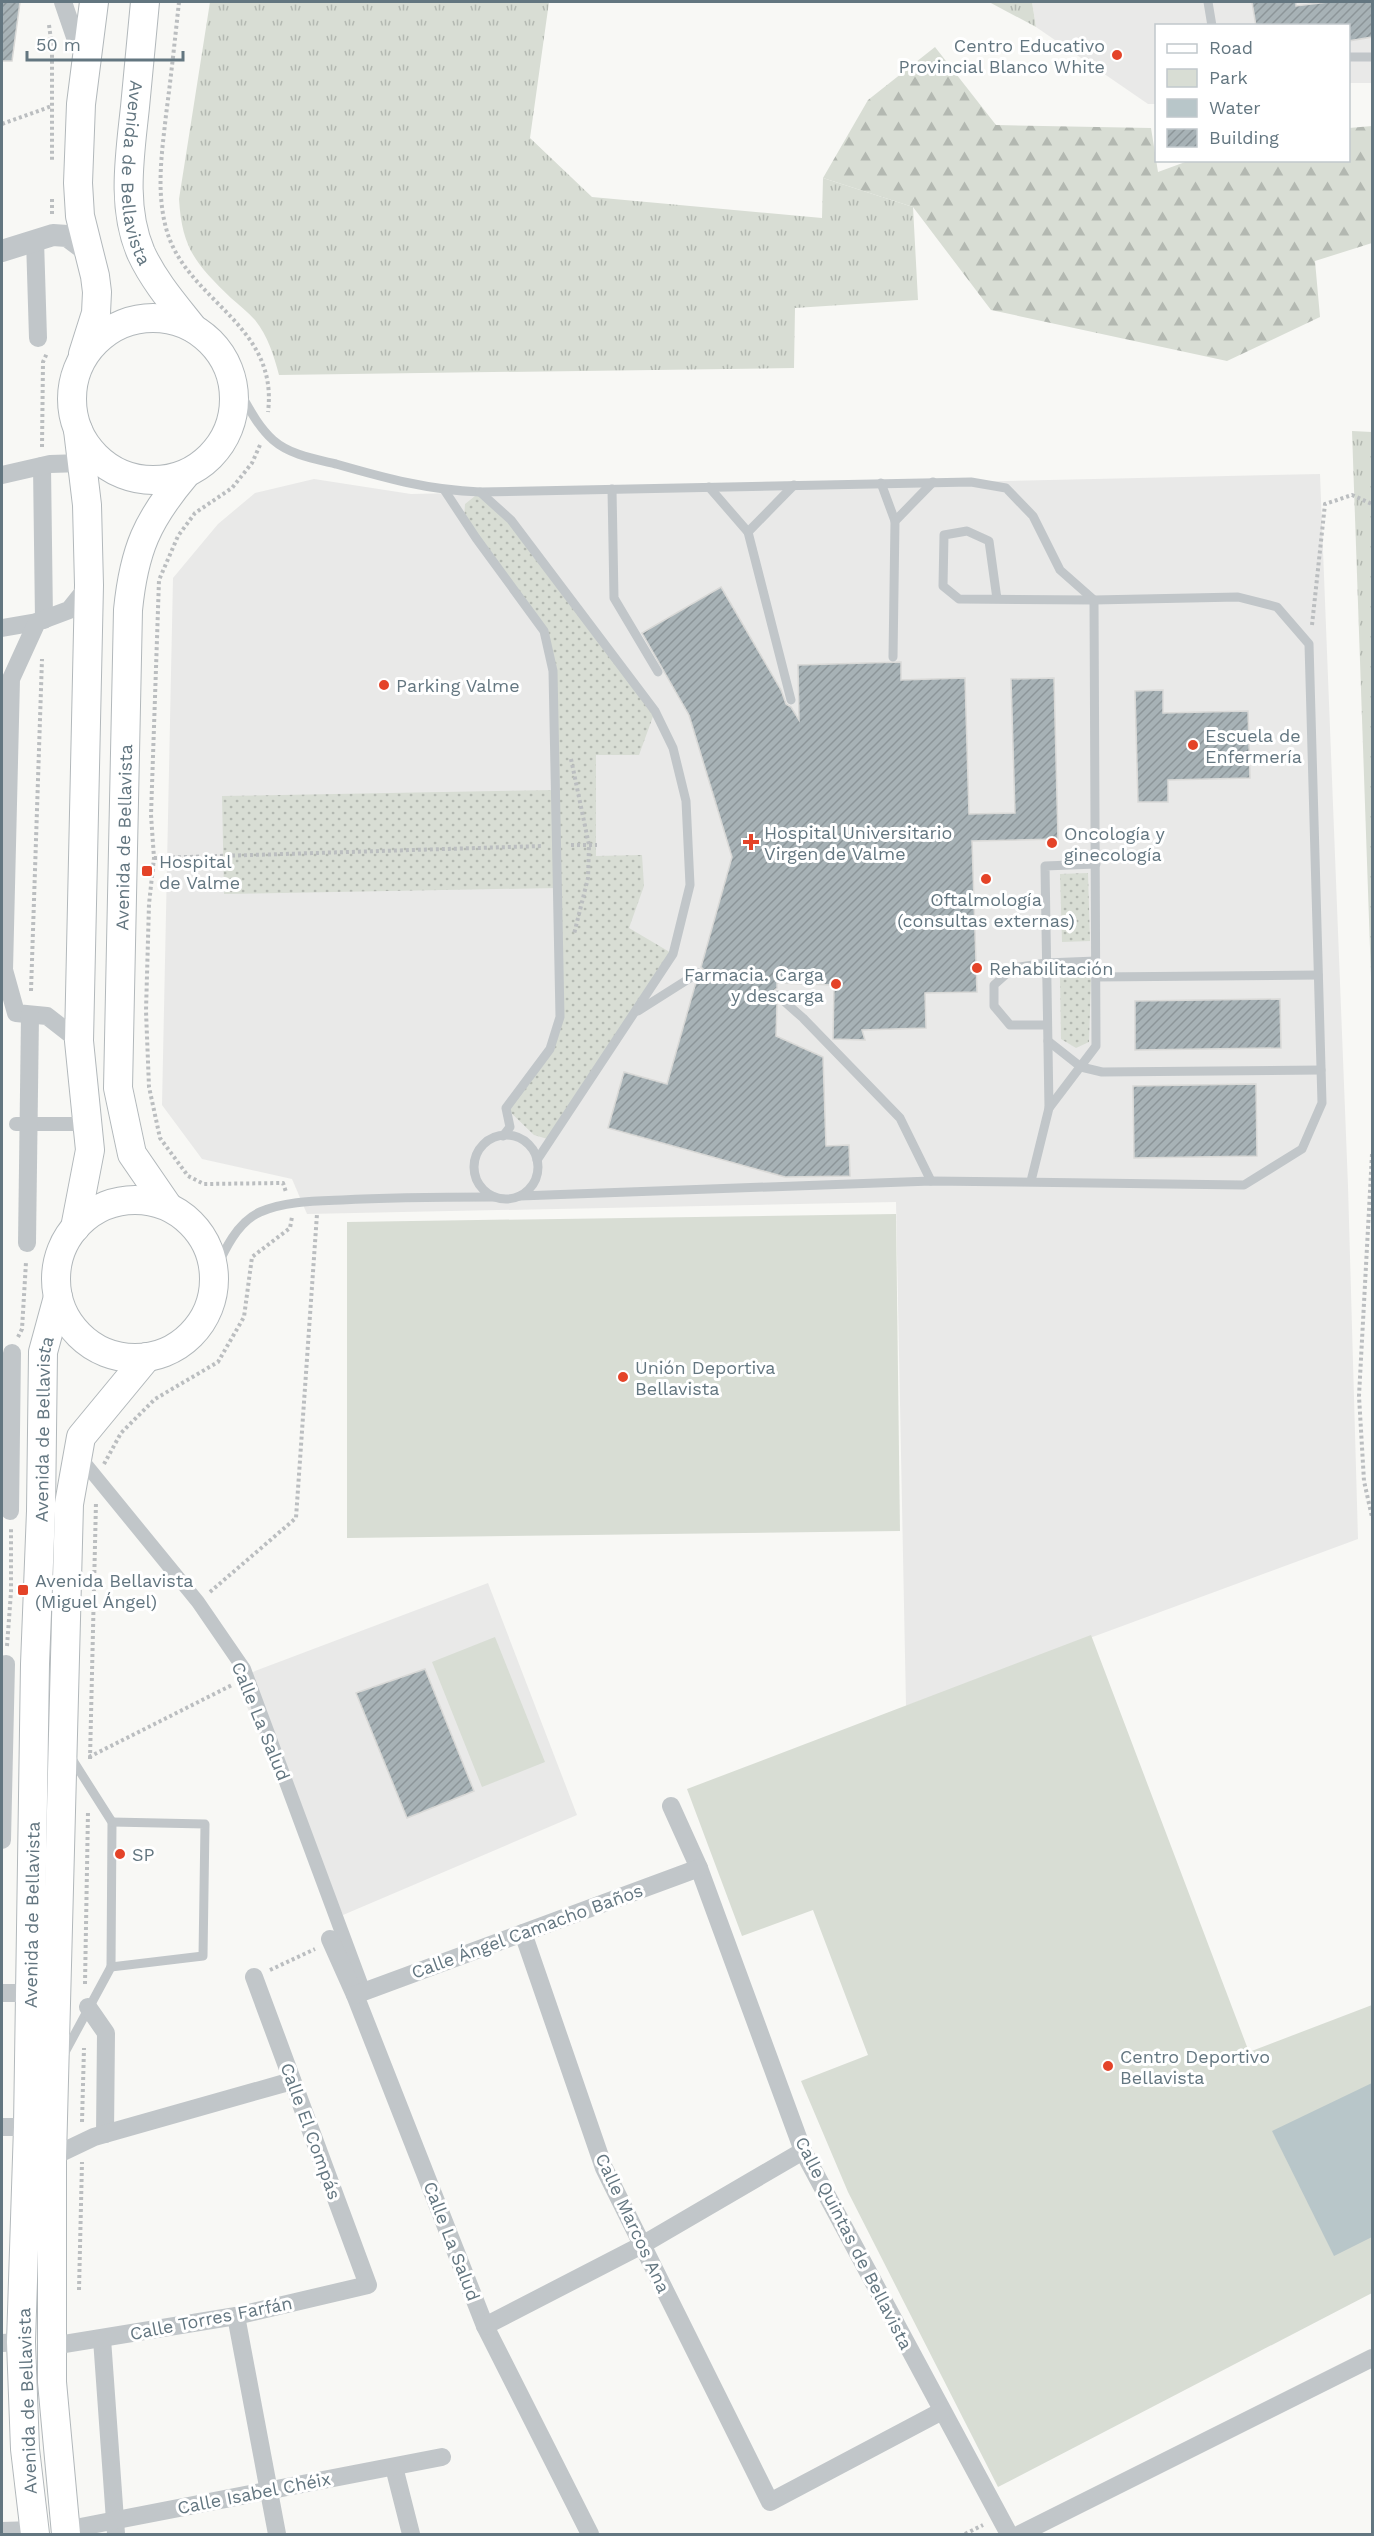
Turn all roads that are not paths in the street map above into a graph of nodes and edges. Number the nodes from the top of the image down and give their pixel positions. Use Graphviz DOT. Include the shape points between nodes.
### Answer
graph roads {
  1 [pos="63,2"];
  2 [pos="78,2"];
  3 [pos="94,2"];
  4 [pos="145,2"];
  5 [pos="1208,2"];
  6 [pos="1212,24"];
  7 [pos="76,40"];
  8 [pos="1350,57"];
  9 [pos="1372,57"];
  10 [pos="81,104"];
  11 [pos="44,238"];
  12 [pos="2,251"];
  13 [pos="90,253"];
  14 [pos="193,328"];
  15 [pos="38,338"];
  16 [pos="79,367"];
  17 [pos="232,379"];
  18 [pos="78,430"];
  19 [pos="82,463"];
  20 [pos="42,466"];
  21 [pos="186,474"];
  22 [pos="2,475"];
  23 [pos="933,482"];
  24 [pos="881,483"];
  25 [pos="794,485"];
  26 [pos="709,487"];
  27 [pos="612,489"];
  28 [pos="445,491"];
  29 [pos="480,492"];
  30 [pos="895,521"];
  31 [pos="748,532"];
  32 [pos="89,585"];
  33 [pos="997,599"];
  34 [pos="1094,600"];
  35 [pos="40,621"];
  36 [pos="2,628"];
  37 [pos="893,657"];
  38 [pos="658,672"];
  39 [pos="791,700"];
  40 [pos="1096,864"];
  41 [pos="1096,961"];
  42 [pos="1046,963"];
  43 [pos="698,973"];
  44 [pos="1318,975"];
  45 [pos="1096,977"];
  46 [pos="777,995"];
  47 [pos="636,1012"];
  48 [pos="16,1014"];
  49 [pos="1047,1026"];
  50 [pos="79,1041"];
  51 [pos="1048,1041"];
  52 [pos="1081,1066"];
  53 [pos="1321,1070"];
  54 [pos="1049,1108"];
  55 [pos="22,1124"];
  56 [pos="87,1124"];
  57 [pos="503,1136"];
  58 [pos="537,1161"];
  59 [pos="931,1181"];
  60 [pos="1031,1181"];
  61 [pos="520,1196"];
  62 [pos="495,1197"];
  63 [pos="166,1205"];
  64 [pos="75,1228"];
  65 [pos="27,1243"];
  66 [pos="214,1273"];
  67 [pos="58,1297"];
  68 [pos="43,1352"];
  69 [pos="7,1353"];
  70 [pos="147,1357"];
  71 [pos="78,1455"];
  72 [pos="41,1511"];
  73 [pos="6,1512"];
  74 [pos="4,1664"];
  75 [pos="35,1664"];
  76 [pos="62,1739"];
  77 [pos="671,1806"];
  78 [pos="112,1822"];
  79 [pos="33,1835"];
  80 [pos="2,1836"];
  81 [pos="2,1840"];
  82 [pos="699,1868"];
  83 [pos="523,1933"];
  84 [pos="323,1939"];
  85 [pos="111,1967"];
  86 [pos="254,1977"];
  87 [pos="30,1993"];
  88 [pos="360,1993"];
  89 [pos="2,1994"];
  90 [pos="88,2007"];
  91 [pos="56,2073"];
  92 [pos="292,2081"];
  93 [pos="15,2127"];
  94 [pos="105,2134"];
  95 [pos="803,2151"];
  96 [pos="52,2157"];
  97 [pos="642,2245"];
  98 [pos="368,2286"];
  99 [pos="236,2316"];
  100 [pos="485,2326"];
  101 [pos="102,2339"];
  102 [pos="11,2342"];
  103 [pos="52,2346"];
  104 [pos="1372,2358"];
  105 [pos="942,2411"];
  106 [pos="442,2457"];
  107 [pos="394,2467"];
  108 [pos="268,2490"];
  109 [pos="115,2527"];
  110 [pos="2,2530"];
  111 [pos="34,2532"];
  112 [pos="65,2532"];
  113 [pos="277,2535"];
  114 [pos="411,2535"];
  115 [pos="590,2535"];
  116 [pos="1009,2535"];
  117 [pos="1020,2535"];
  1 -- 7 [label="street"];
  2 -- 7 [label="main road"];
  3 -- 10 [label="main road"];
  4 -- 14 [label="main road, Avenida de Bellavista" via="130,152 130,214 141,253 158,284"];
  5 -- 6 [label="lane"];
  7 -- 10 [label="main road"];
  8 -- 9 [label="lane"];
  10 -- 13 [label="main road" via="78,183 80,216"];
  11 -- 12 [label="street"];
  11 -- 13 [label="street" via="67,236"];
  11 -- 15 [label="street"];
  13 -- 16 [label="main road" via="96,313"];
  14 -- 16 [label="main road" via="152,318 127,322 92,345"];
  14 -- 17 [label="main road" via="222,356"];
  16 -- 18 [label="main road" via="72,406"];
  17 -- 21 [label="main road" via="235,401 230,427 219,448"];
  17 -- 28 [label="lane" via="264,431 296,453"];
  18 -- 19 [label="main road"];
  18 -- 21 [label="main road" via="103,463 121,474 160,480"];
  19 -- 20 [label="street"];
  19 -- 32 [label="main road"];
  20 -- 22 [label="street"];
  20 -- 35 [label="street"];
  21 -- 63 [label="main road, Avenida de Bellavista" via="161,506 139,547 128,610 118,1088 132,1154"];
  23 -- 24 [label="lane"];
  23 -- 30 [label="lane"];
  23 -- 34 [label="lane" via="971,482 1006,488 1033,516 1060,570"];
  24 -- 25 [label="lane"];
  24 -- 30 [label="lane"];
  25 -- 26 [label="lane"];
  25 -- 31 [label="lane"];
  26 -- 27 [label="lane"];
  26 -- 31 [label="lane"];
  27 -- 29 [label="lane"];
  27 -- 38 [label="lane" via="614,598"];
  28 -- 29 [label="lane"];
  28 -- 57 [label="lane" via="544,631 553,671 560,1017 550,1049 506,1108 510,1126"];
  29 -- 47 [label="lane" via="511,520 533,549 655,711 673,748 686,801 690,885 673,954"];
  30 -- 37 [label="lane"];
  31 -- 39 [label="lane"];
  32 -- 35 [label="street" via="69,610"];
  32 -- 50 [label="main road"];
  33 -- 33 [label="lane" via="959,598 943,586 944,535 967,531 989,541"];
  33 -- 34 [label="lane"];
  34 -- 40 [label="lane"];
  34 -- 44 [label="lane" via="1238,597 1277,607 1309,644"];
  35 -- 36 [label="street"];
  35 -- 48 [label="street" via="11,679 4,970"];
  40 -- 41 [label="lane"];
  40 -- 42 [label="lane" via="1045,866"];
  41 -- 42 [label="lane"];
  41 -- 45 [label="lane"];
  42 -- 49 [label="lane"];
  42 -- 49 [label="lane" via="1013,968 994,985 994,1006 1010,1025"];
  43 -- 47 [label="lane"];
  44 -- 45 [label="lane"];
  44 -- 53 [label="lane"];
  45 -- 52 [label="lane" via="1096,1046"];
  46 -- 59 [label="lane" via="900,1118"];
  47 -- 58 [label="lane"];
  48 -- 50 [label="street" via="47,1016"];
  48 -- 55 [label="street"];
  49 -- 51 [label="lane"];
  50 -- 56 [label="main road"];
  51 -- 52 [label="lane"];
  51 -- 54 [label="lane"];
  52 -- 53 [label="lane" via="1102,1072"];
  52 -- 54 [label="lane"];
  53 -- 60 [label="lane" via="1322,1103 1302,1149 1244,1185"];
  54 -- 60 [label="lane"];
  55 -- 56 [label="street"];
  55 -- 65 [label="street"];
  56 -- 64 [label="main road" via="90,1150"];
  57 -- 58 [label="lane" via="521,1139"];
  57 -- 62 [label="lane" via="484,1144 475,1163 479,1184"];
  58 -- 61 [label="lane" via="535,1181"];
  59 -- 60 [label="lane"];
  59 -- 61 [label="lane"];
  61 -- 62 [label="lane"];
  62 -- 66 [label="lane" via="401,1196 318,1201 259,1212 238,1230"];
  63 -- 64 [label="main road" via="136,1200 114,1203 94,1212"];
  63 -- 66 [label="main road" via="202,1236"];
  64 -- 67 [label="main road" via="59,1257"];
  66 -- 70 [label="main road" via="210,1304 199,1326 175,1347"];
  67 -- 68 [label="main road, Avenida de Bellavista"];
  67 -- 70 [label="main road" via="75,1330 95,1347 120,1357"];
  68 -- 69 [label="street"];
  68 -- 72 [label="main road, Avenida de Bellavista"];
  69 -- 73 [label="street"];
  70 -- 71 [label="main road, Avenida de Bellavista" via="81,1437"];
  71 -- 76 [label="main road, Avenida de Bellavista" via="69,1504"];
  71 -- 88 [label="street, Calle La Salud" via="198,1602 244,1669"];
  72 -- 73 [label="street"];
  72 -- 75 [label="main road, Avenida de Bellavista"];
  74 -- 75 [label="street"];
  74 -- 80 [label="street, Avenida de Bellavista"];
  75 -- 79 [label="main road, Avenida de Bellavista"];
  76 -- 78 [label="lane"];
  76 -- 91 [label="main road, Avenida de Bellavista"];
  77 -- 82 [label="street, Calle Quintas de Bellavista"];
  78 -- 85 [label="lane"];
  78 -- 85 [label="lane" via="205,1824 203,1956"];
  79 -- 80 [label="street"];
  79 -- 87 [label="main road, Avenida de Bellavista"];
  80 -- 81 [label="street, Avenida de Bellavista"];
  82 -- 83 [label="street, Calle Ángel Camacho Baños"];
  82 -- 95 [label="street, Calle Quintas de Bellavista"];
  83 -- 88 [label="street, Calle Ángel Camacho Baños"];
  83 -- 97 [label="street, Calle Marcos Ana" via="604,2168"];
  84 -- 88 [label="street, Calle La Salud"];
  85 -- 90 [label="lane"];
  86 -- 92 [label="street, Calle El Compás"];
  87 -- 89 [label="street"];
  87 -- 93 [label="main road, Avenida de Bellavista"];
  88 -- 100 [label="street, Calle La Salud"];
  90 -- 91 [label="lane"];
  90 -- 94 [label="street" via="106,2033"];
  91 -- 96 [label="main road, Avenida de Bellavista"];
  92 -- 94 [label="street"];
  92 -- 98 [label="street, Calle El Compás"];
  93 -- 102 [label="main road, Avenida de Bellavista"];
  94 -- 96 [label="street"];
  95 -- 97 [label="street"];
  95 -- 105 [label="street, Calle Quintas de Bellavista"];
  96 -- 103 [label="main road, Avenida de Bellavista"];
  97 -- 100 [label="street"];
  97 -- 105 [label="street, Calle Marcos Ana" via="770,2502"];
  98 -- 99 [label="street, Calle Torres Farfán"];
  99 -- 101 [label="street, Calle Torres Farfán"];
  99 -- 108 [label="street"];
  100 -- 115 [label="street, Calle La Salud"];
  101 -- 103 [label="street, Calle Torres Farfán"];
  101 -- 109 [label="street"];
  102 -- 111 [label="main road, Avenida de Bellavista"];
  103 -- 112 [label="main road, Avenida de Bellavista"];
  104 -- 117 [label="street"];
  105 -- 116 [label="street, Calle Quintas de Bellavista"];
  106 -- 107 [label="street, Calle Isabel Chéix"];
  107 -- 108 [label="street, Calle Isabel Chéix"];
  107 -- 114 [label="street"];
  108 -- 109 [label="street, Calle Isabel Chéix"];
  108 -- 113 [label="street"];
  109 -- 112 [label="street, Calle Isabel Chéix"];
  110 -- 111 [label="street"];
}
